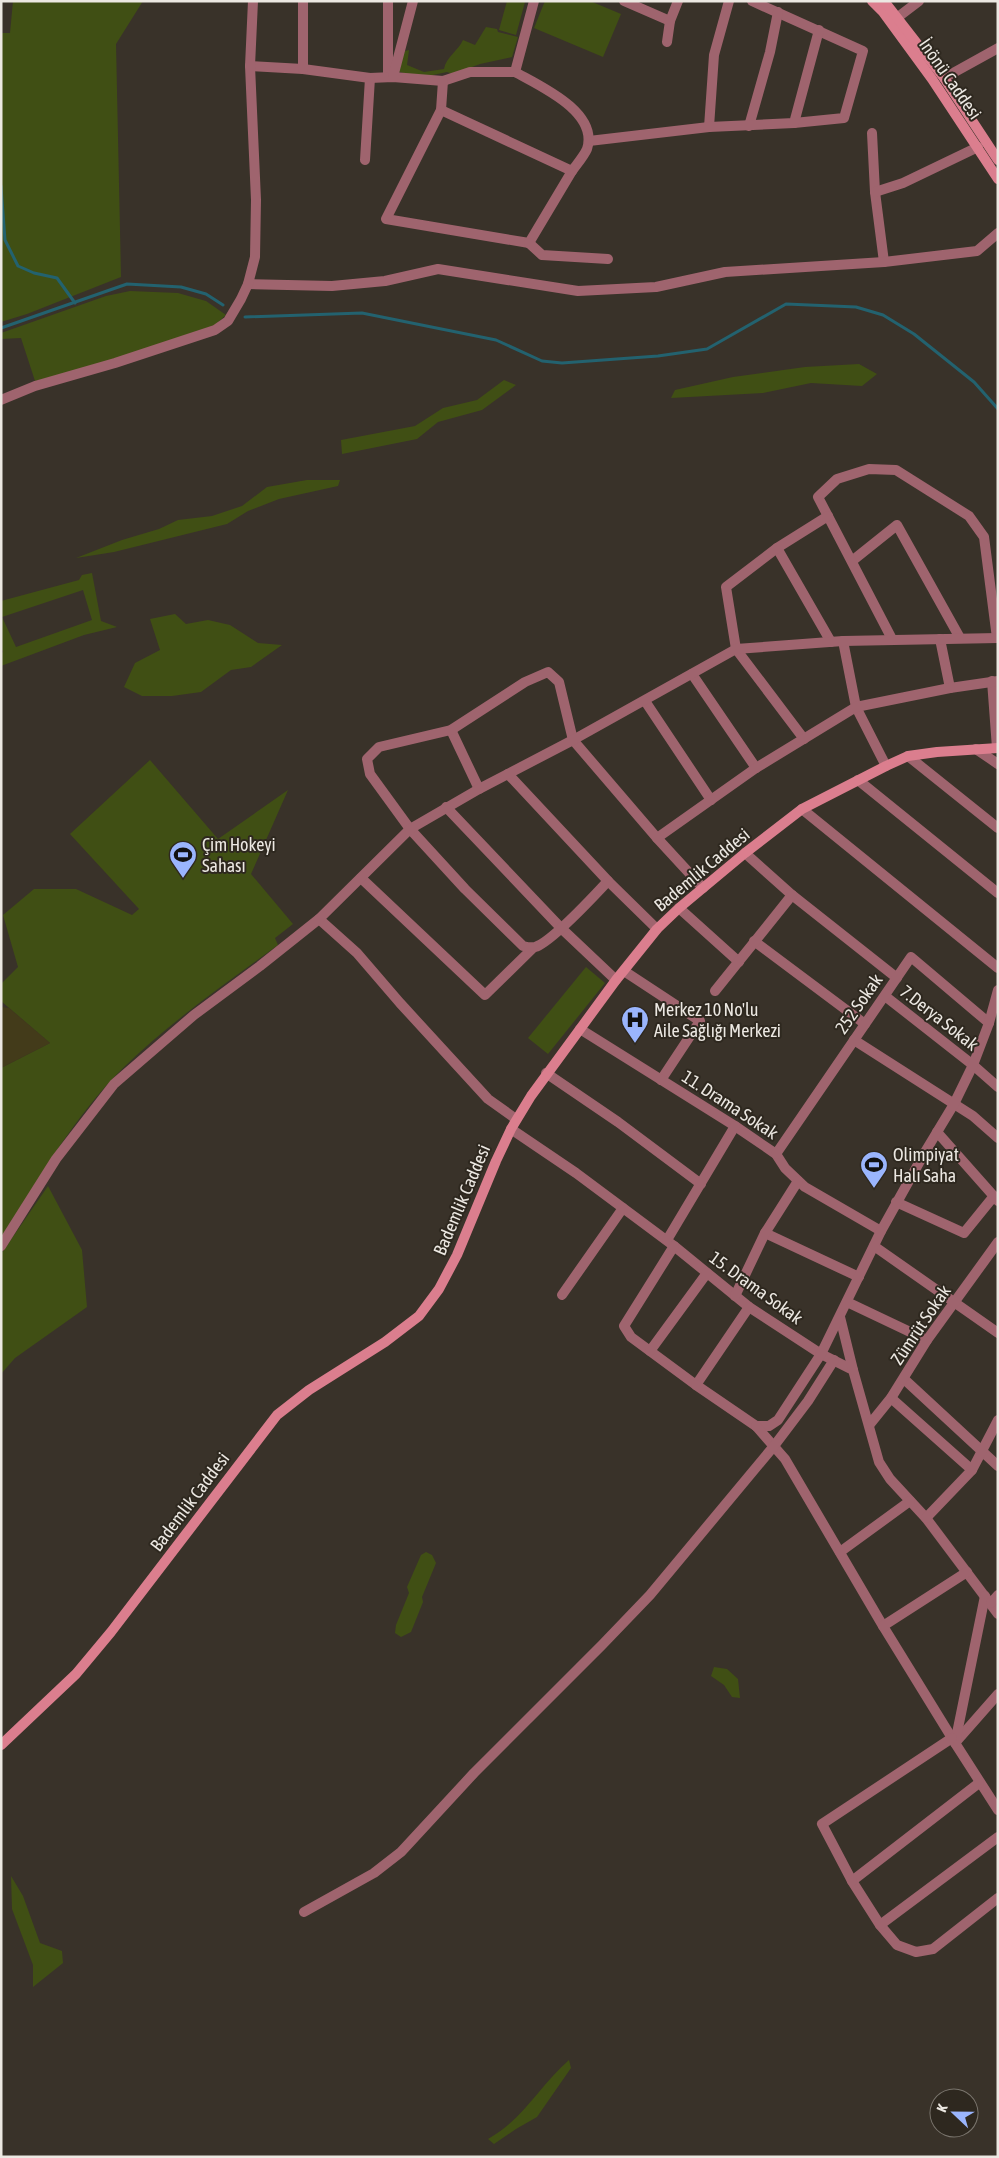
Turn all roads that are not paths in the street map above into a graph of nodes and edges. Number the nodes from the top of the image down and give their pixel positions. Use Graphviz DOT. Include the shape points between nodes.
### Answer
graph roads {
  1 [pos="253,1"];
  2 [pos="303,1"];
  3 [pos="388,1"];
  4 [pos="413,1"];
  5 [pos="534,1"];
  6 [pos="624,1"];
  7 [pos="678,1"];
  8 [pos="729,1"];
  9 [pos="752,1"];
  10 [pos="872,1"];
  11 [pos="884,1"];
  12 [pos="919,1"];
  13 [pos="778,12"];
  14 [pos="898,17"];
  15 [pos="670,21"];
  16 [pos="819,30"];
  17 [pos="667,42"];
  18 [pos="998,48"];
  19 [pos="250,66"];
  20 [pos="303,69"];
  21 [pos="515,72"];
  22 [pos="391,77"];
  23 [pos="370,78"];
  24 [pos="944,78"];
  25 [pos="443,81"];
  26 [pos="441,110"];
  27 [pos="794,123"];
  28 [pos="749,126"];
  29 [pos="709,127"];
  30 [pos="872,132"];
  31 [pos="589,141"];
  32 [pos="978,147"];
  33 [pos="365,160"];
  34 [pos="998,160"];
  35 [pos="572,172"];
  36 [pos="998,179"];
  37 [pos="875,192"];
  38 [pos="998,233"];
  39 [pos="529,242"];
  40 [pos="608,259"];
  41 [pos="884,262"];
  42 [pos="248,284"];
  43 [pos="1,400"];
  44 [pos="828,516"];
  45 [pos="777,548"];
  46 [pos="852,562"];
  47 [pos="960,638"];
  48 [pos="997,638"];
  49 [pos="892,639"];
  50 [pos="940,639"];
  51 [pos="843,641"];
  52 [pos="831,642"];
  53 [pos="736,650"];
  54 [pos="692,674"];
  55 [pos="995,681"];
  56 [pos="950,688"];
  57 [pos="645,700"];
  58 [pos="856,707"];
  59 [pos="451,730"];
  60 [pos="804,739"];
  61 [pos="574,740"];
  62 [pos="997,748"];
  63 [pos="976,749"];
  64 [pos="908,756"];
  65 [pos="998,764"];
  66 [pos="886,766"];
  67 [pos="756,768"];
  68 [pos="508,774"];
  69 [pos="858,780"];
  70 [pos="479,789"];
  71 [pos="711,800"];
  72 [pos="446,808"];
  73 [pos="802,810"];
  74 [pos="998,828"];
  75 [pos="410,829"];
  76 [pos="657,838"];
  77 [pos="745,853"];
  78 [pos="361,878"];
  79 [pos="608,881"];
  80 [pos="703,888"];
  81 [pos="998,893"];
  82 [pos="792,895"];
  83 [pos="679,908"];
  84 [pos="319,919"];
  85 [pos="561,928"];
  86 [pos="657,929"];
  87 [pos="754,941"];
  88 [pos="533,948"];
  89 [pos="739,962"];
  90 [pos="998,968"];
  91 [pos="624,971"];
  92 [pos="897,978"];
  93 [pos="616,980"];
  94 [pos="998,990"];
  95 [pos="715,991"];
  96 [pos="885,996"];
  97 [pos="989,1023"];
  98 [pos="865,1024"];
  99 [pos="580,1029"];
  100 [pos="854,1040"];
  101 [pos="973,1065"];
  102 [pos="546,1073"];
  103 [pos="661,1080"];
  104 [pos="998,1087"];
  105 [pos="954,1104"];
  106 [pos="516,1119"];
  107 [pos="735,1126"];
  108 [pos="511,1129"];
  109 [pos="937,1132"];
  110 [pos="998,1138"];
  111 [pos="776,1154"];
  112 [pos="798,1181"];
  113 [pos="701,1184"];
  114 [pos="996,1199"];
  115 [pos="896,1202"];
  116 [pos="623,1208"];
  117 [pos="881,1231"];
  118 [pos="765,1233"];
  119 [pos="998,1242"];
  120 [pos="670,1243"];
  121 [pos="1,1246"];
  122 [pos="874,1246"];
  123 [pos="707,1273"];
  124 [pos="859,1277"];
  125 [pos="562,1295"];
  126 [pos="735,1296"];
  127 [pos="955,1301"];
  128 [pos="847,1302"];
  129 [pos="749,1306"];
  130 [pos="840,1317"];
  131 [pos="998,1333"];
  132 [pos="927,1340"];
  133 [pos="650,1351"];
  134 [pos="821,1354"];
  135 [pos="834,1360"];
  136 [pos="853,1370"];
  137 [pos="904,1379"];
  138 [pos="696,1385"];
  139 [pos="891,1398"];
  140 [pos="998,1419"];
  141 [pos="870,1424"];
  142 [pos="756,1426"];
  143 [pos="774,1446"];
  144 [pos="980,1452"];
  145 [pos="998,1466"];
  146 [pos="972,1470"];
  147 [pos="910,1501"];
  148 [pos="926,1518"];
  149 [pos="840,1552"];
  150 [pos="967,1572"];
  151 [pos="991,1598"];
  152 [pos="998,1614"];
  153 [pos="883,1626"];
  154 [pos="998,1694"];
  155 [pos="953,1741"];
  156 [pos="1,1745"];
  157 [pos="979,1783"];
  158 [pos="998,1810"];
  159 [pos="998,1837"];
  160 [pos="852,1881"];
  161 [pos="998,1898"];
  162 [pos="304,1912"];
  163 [pos="880,1925"];
  1 -- 19 [label="street"];
  2 -- 20 [label="street"];
  3 -- 22 [label="street"];
  4 -- 22 [label="street"];
  5 -- 21 [label="street"];
  6 -- 15 [label="street"];
  7 -- 15 [label="street"];
  8 -- 29 [label="street" via="714,55"];
  9 -- 13 [label="street"];
  10 -- 32 [label="street, İnönü Caddesi" via="927,72"];
  11 -- 14 [label="street, İnönü Caddesi"];
  12 -- 14 [label="street"];
  13 -- 16 [label="street"];
  13 -- 28 [label="street"];
  14 -- 24 [label="street, İnönü Caddesi"];
  15 -- 17 [label="street"];
  16 -- 27 [label="street"];
  16 -- 27 [label="street" via="863,52 844,118"];
  18 -- 24 [label="street"];
  19 -- 20 [label="street"];
  19 -- 42 [label="street" via="256,225 255,257"];
  20 -- 23 [label="street"];
  21 -- 25 [label="street" via="470,72"];
  21 -- 31 [label="street" via="576,110 585,123"];
  22 -- 23 [label="street"];
  22 -- 25 [label="street"];
  23 -- 33 [label="street"];
  24 -- 34 [label="street, İnönü Caddesi"];
  25 -- 26 [label="street"];
  26 -- 35 [label="street"];
  26 -- 39 [label="street" via="386,219"];
  27 -- 28 [label="street"];
  28 -- 29 [label="street"];
  29 -- 31 [label="street"];
  30 -- 37 [label="street"];
  31 -- 35 [label="street" via="587,150"];
  32 -- 36 [label="street, İnönü Caddesi"];
  32 -- 37 [label="street" via="903,183"];
  35 -- 39 [label="street"];
  37 -- 41 [label="street"];
  38 -- 41 [label="street" via="977,250"];
  39 -- 40 [label="street" via="542,255"];
  41 -- 42 [label="street" via="725,272 656,287 578,291 438,269 385,281 332,286"];
  42 -- 43 [label="street" via="228,321 215,330 34,386"];
  44 -- 45 [label="street"];
  44 -- 46 [label="street"];
  44 -- 48 [label="street" via="818,497 838,479 869,469 896,470 969,516 984,537"];
  45 -- 52 [label="street"];
  45 -- 53 [label="street" via="726,587"];
  46 -- 47 [label="street" via="896,525"];
  46 -- 49 [label="street"];
  47 -- 48 [label="street"];
  47 -- 50 [label="street"];
  49 -- 50 [label="street"];
  49 -- 51 [label="street"];
  50 -- 56 [label="street"];
  51 -- 52 [label="street"];
  51 -- 58 [label="street"];
  52 -- 53 [label="street"];
  53 -- 54 [label="street"];
  53 -- 60 [label="street"];
  54 -- 57 [label="street"];
  54 -- 67 [label="street"];
  55 -- 56 [label="street"];
  55 -- 62 [label="street"];
  56 -- 58 [label="street"];
  57 -- 61 [label="street"];
  57 -- 71 [label="street"];
  58 -- 60 [label="street"];
  58 -- 66 [label="street"];
  59 -- 61 [label="street" via="525,682 548,672 559,682"];
  59 -- 70 [label="street"];
  59 -- 75 [label="street" via="379,746 367,759 370,774"];
  60 -- 67 [label="street"];
  61 -- 68 [label="street"];
  61 -- 76 [label="street"];
  62 -- 63 [label="street, Bademlik Caddesi"];
  63 -- 64 [label="street, Bademlik Caddesi"];
  63 -- 65 [label="street"];
  64 -- 66 [label="street, Bademlik Caddesi"];
  64 -- 74 [label="street"];
  66 -- 69 [label="street, Bademlik Caddesi"];
  67 -- 71 [label="street"];
  68 -- 70 [label="street"];
  68 -- 79 [label="street"];
  69 -- 73 [label="street, Bademlik Caddesi"];
  69 -- 81 [label="street"];
  70 -- 72 [label="street"];
  71 -- 76 [label="street"];
  72 -- 75 [label="street"];
  72 -- 85 [label="street"];
  73 -- 77 [label="street, Bademlik Caddesi"];
  73 -- 90 [label="street"];
  75 -- 78 [label="street"];
  75 -- 88 [label="street" via="519,944"];
  76 -- 80 [label="street"];
  77 -- 80 [label="street, Bademlik Caddesi"];
  77 -- 82 [label="street"];
  78 -- 84 [label="street"];
  78 -- 88 [label="street" via="485,995"];
  79 -- 85 [label="street"];
  79 -- 86 [label="street"];
  80 -- 83 [label="street, Bademlik Caddesi"];
  82 -- 87 [label="street"];
  82 -- 92 [label="street"];
  83 -- 86 [label="street, Bademlik Caddesi"];
  83 -- 89 [label="street"];
  84 -- 106 [label="street" via="357,953 488,1099"];
  84 -- 121 [label="street" via="194,1015 114,1084 56,1159"];
  85 -- 88 [label="street"];
  85 -- 93 [label="street"];
  86 -- 91 [label="street, Bademlik Caddesi"];
  87 -- 89 [label="street"];
  87 -- 98 [label="street"];
  89 -- 95 [label="street"];
  91 -- 93 [label="street, Bademlik Caddesi"];
  91 -- 103 [label="street" via="700,1022"];
  92 -- 96 [label="street, 252 Sokak"];
  92 -- 97 [label="street, 252 Sokak" via="911,957"];
  93 -- 99 [label="street, Bademlik Caddesi"];
  94 -- 97 [label="street"];
  96 -- 98 [label="street, 252 Sokak"];
  96 -- 101 [label="street, 7.Derya Sokak"];
  97 -- 101 [label="street"];
  98 -- 100 [label="street, 252 Sokak"];
  99 -- 102 [label="street, Bademlik Caddesi"];
  99 -- 103 [label="street, 11. Drama Sokak"];
  100 -- 105 [label="street"];
  100 -- 111 [label="street, 252 Sokak"];
  101 -- 104 [label="street, 7.Derya Sokak"];
  101 -- 105 [label="street"];
  102 -- 106 [label="street, Bademlik Caddesi"];
  102 -- 113 [label="street"];
  103 -- 107 [label="street, 11. Drama Sokak"];
  105 -- 109 [label="street"];
  105 -- 110 [label="street"];
  106 -- 108 [label="street, Bademlik Caddesi"];
  107 -- 111 [label="street, 11. Drama Sokak"];
  107 -- 113 [label="street"];
  108 -- 116 [label="street, 15. Drama Sokak"];
  108 -- 156 [label="street, Bademlik Caddesi" via="457,1255 419,1316 277,1415 76,1674"];
  109 -- 114 [label="street"];
  109 -- 115 [label="street"];
  111 -- 112 [label="street, 11. Drama Sokak"];
  112 -- 117 [label="street, 11. Drama Sokak"];
  112 -- 118 [label="street"];
  113 -- 120 [label="street"];
  114 -- 115 [label="street" via="964,1234"];
  115 -- 117 [label="street"];
  116 -- 120 [label="street, 15. Drama Sokak"];
  116 -- 125 [label="street"];
  117 -- 122 [label="street"];
  118 -- 124 [label="street"];
  118 -- 126 [label="street"];
  119 -- 127 [label="street, Zümrüt Sokak"];
  120 -- 123 [label="street, 15. Drama Sokak"];
  120 -- 133 [label="street" via="624,1326 631,1337"];
  122 -- 124 [label="street"];
  122 -- 127 [label="street"];
  123 -- 126 [label="street, 15. Drama Sokak"];
  123 -- 133 [label="street"];
  124 -- 128 [label="street"];
  126 -- 129 [label="street, 15. Drama Sokak"];
  127 -- 131 [label="street"];
  127 -- 132 [label="street, Zümrüt Sokak"];
  128 -- 130 [label="street"];
  128 -- 132 [label="street"];
  129 -- 134 [label="street, 15. Drama Sokak"];
  129 -- 138 [label="street"];
  130 -- 134 [label="street"];
  130 -- 136 [label="street"];
  132 -- 137 [label="street, Zümrüt Sokak"];
  133 -- 138 [label="street"];
  134 -- 135 [label="street, 15. Drama Sokak"];
  134 -- 142 [label="street" via="778,1420 769,1426"];
  135 -- 136 [label="street, 15. Drama Sokak"];
  135 -- 143 [label="street"];
  136 -- 141 [label="street"];
  137 -- 139 [label="street, Zümrüt Sokak"];
  137 -- 144 [label="street"];
  138 -- 142 [label="street"];
  139 -- 141 [label="street, Zümrüt Sokak"];
  139 -- 146 [label="street"];
  140 -- 144 [label="street"];
  141 -- 147 [label="street" via="879,1462"];
  142 -- 143 [label="street"];
  143 -- 149 [label="street"];
  143 -- 162 [label="street" via="650,1595 474,1773 401,1852 374,1874"];
  144 -- 145 [label="street"];
  144 -- 146 [label="street"];
  146 -- 148 [label="street"];
  147 -- 148 [label="street"];
  147 -- 149 [label="street"];
  148 -- 150 [label="street"];
  149 -- 153 [label="street"];
  150 -- 151 [label="street"];
  150 -- 153 [label="street"];
  151 -- 152 [label="street"];
  151 -- 155 [label="street"];
  153 -- 155 [label="street"];
  154 -- 155 [label="street"];
  155 -- 157 [label="street"];
  155 -- 160 [label="street" via="822,1824"];
  157 -- 158 [label="street"];
  157 -- 160 [label="street"];
  159 -- 163 [label="street"];
  160 -- 163 [label="street"];
  161 -- 163 [label="street" via="933,1949 916,1952 897,1945"];
}
